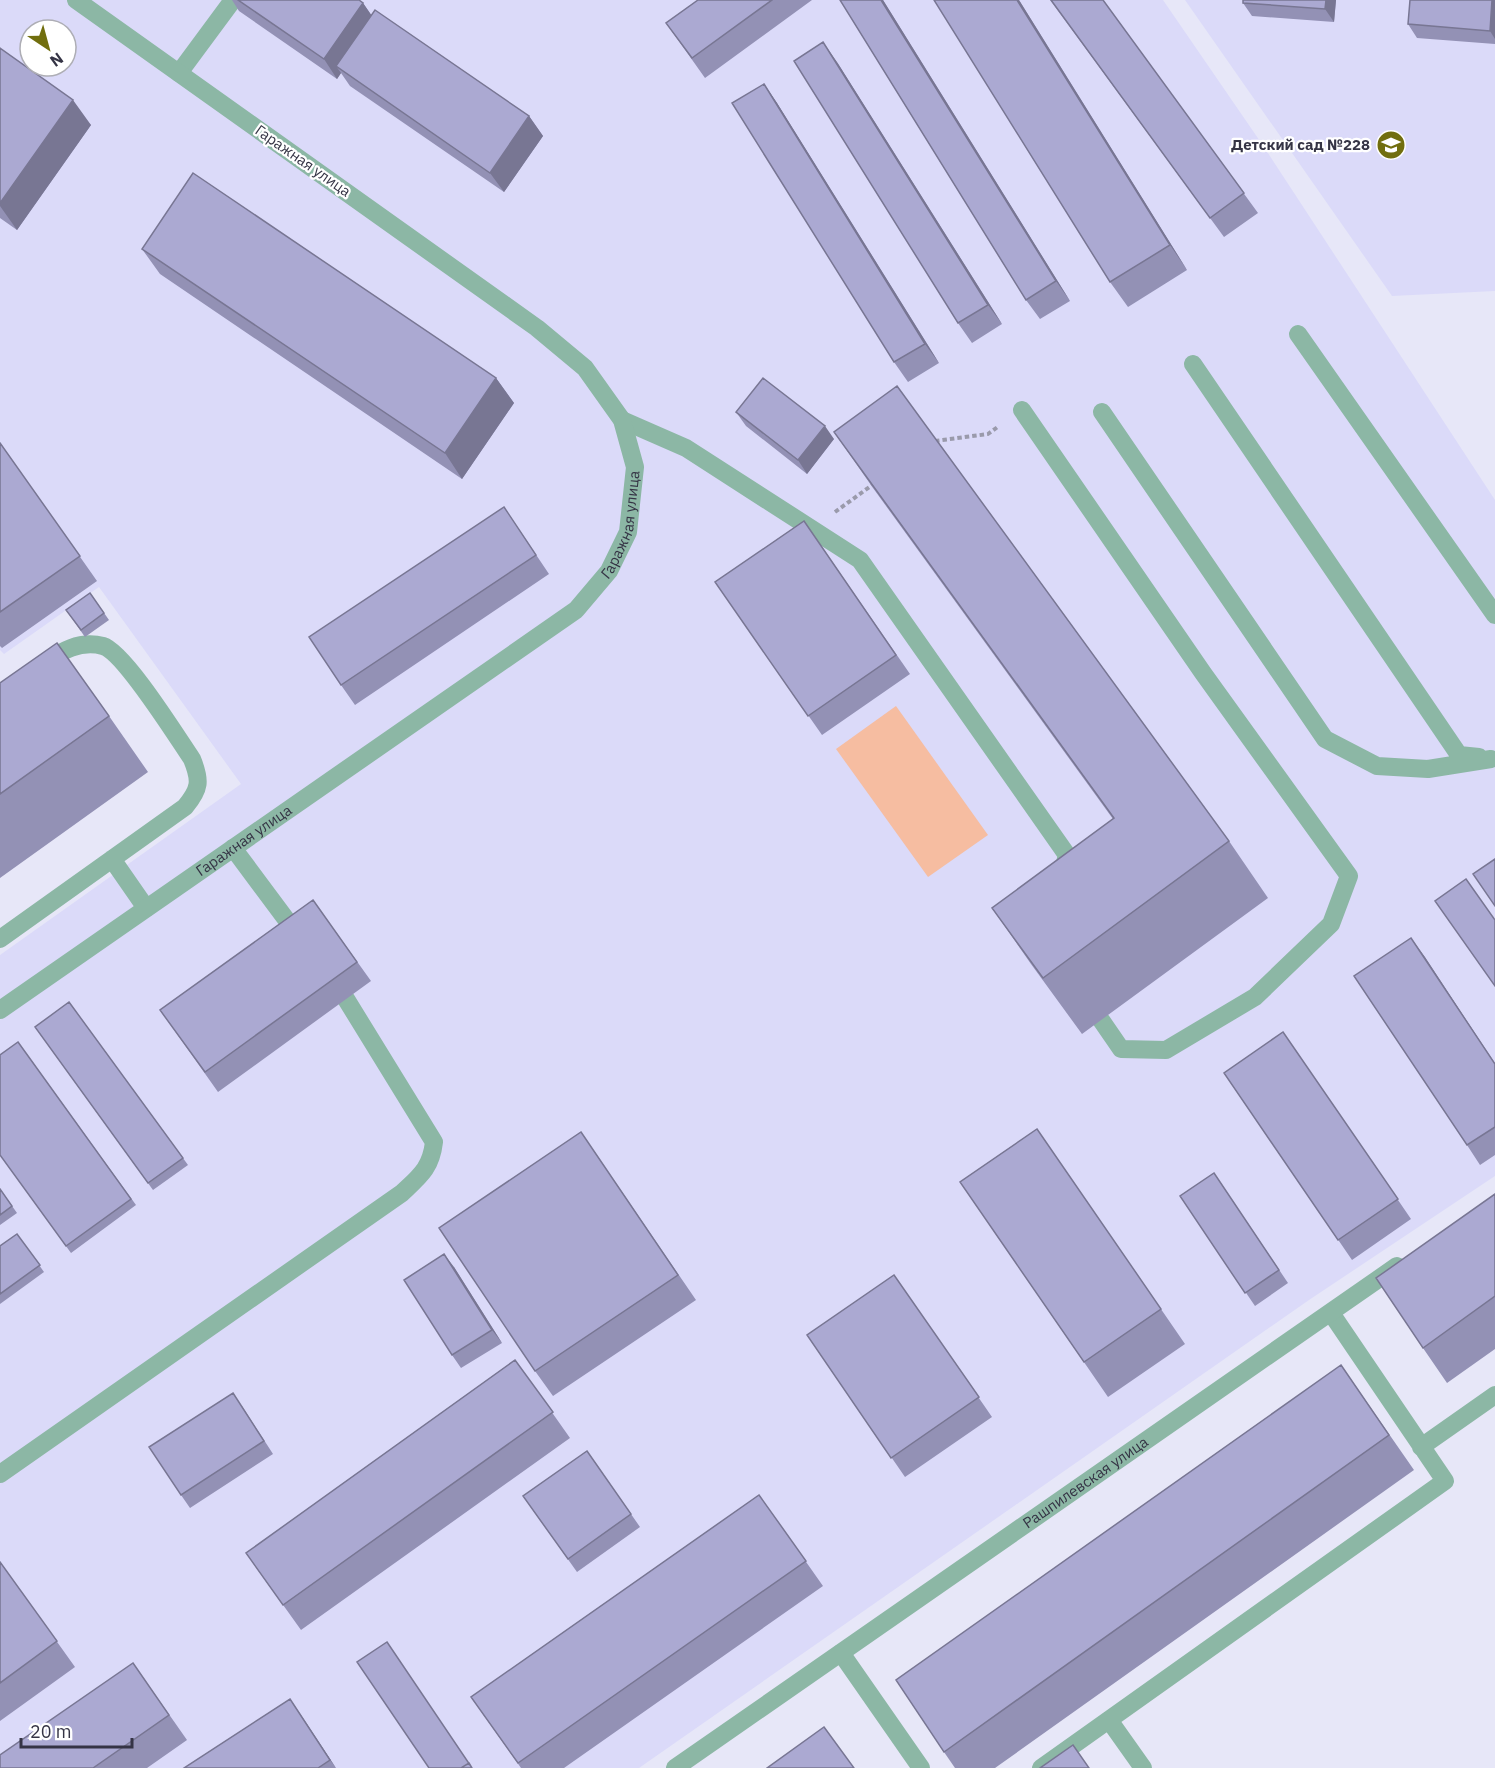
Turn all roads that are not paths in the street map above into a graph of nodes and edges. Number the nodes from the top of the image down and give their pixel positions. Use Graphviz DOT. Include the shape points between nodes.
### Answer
graph roads {
  1 [pos="76,0"];
  2 [pos="233,0"];
  3 [pos="178,73"];
  4 [pos="1298,334"];
  5 [pos="1193,364"];
  6 [pos="1022,410"];
  7 [pos="1101,412"];
  8 [pos="622,420"];
  9 [pos="1495,615"];
  10 [pos="28,675"];
  11 [pos="1493,758"];
  12 [pos="233,848"];
  13 [pos="112,859"];
  14 [pos="1059,887"];
  15 [pos="146,908"];
  16 [pos="0,939"];
  17 [pos="300,939"];
  18 [pos="346,999"];
  19 [pos="0,1010"];
  20 [pos="1101,1020"];
  21 [pos="1408,1259"];
  22 [pos="1331,1313"];
  23 [pos="1495,1395"];
  24 [pos="1421,1447"];
  25 [pos="0,1474"];
  26 [pos="841,1653"];
  27 [pos="1110,1720"];
  28 [pos="675,1768"];
  29 [pos="921,1768"];
  30 [pos="1041,1768"];
  31 [pos="1143,1768"];
  1 -- 3 [label="street, Гаражная улица"];
  2 -- 3 [label="street"];
  3 -- 8 [label="street, Гаражная улица" via="537,328 585,368"];
  4 -- 9 [label="street"];
  5 -- 11 [label="street" via="1459,755"];
  6 -- 20 [label="street" via="1349,876 1331,924 1255,997 1166,1050 1121,1048"];
  7 -- 11 [label="street" via="1324,739 1377,766 1428,769"];
  8 -- 12 [label="street, Гаражная улица" via="635,467 628,532 609,572 576,610"];
  8 -- 14 [label="street" via="686,448 860,560 1067,855"];
  10 -- 13 [label="street" via="55,655 80,644 105,646 122,660 192,759 198,773 197,791 185,807"];
  12 -- 15 [label="street, Гаражная улица"];
  12 -- 17 [label="street"];
  13 -- 15 [label="street"];
  13 -- 16 [label="street"];
  15 -- 19 [label="street, Гаражная улица"];
  18 -- 25 [label="street" via="434,1142 432,1157 423,1173 402,1193"];
  21 -- 22 [label="street, Рашпилевская улица"];
  22 -- 24 [label="street"];
  22 -- 26 [label="street, Рашпилевская улица"];
  23 -- 24 [label="street"];
  24 -- 27 [label="street" via="1445,1481"];
  26 -- 28 [label="street, Рашпилевская улица"];
  26 -- 29 [label="street"];
  27 -- 30 [label="street"];
  27 -- 31 [label="street"];
}
